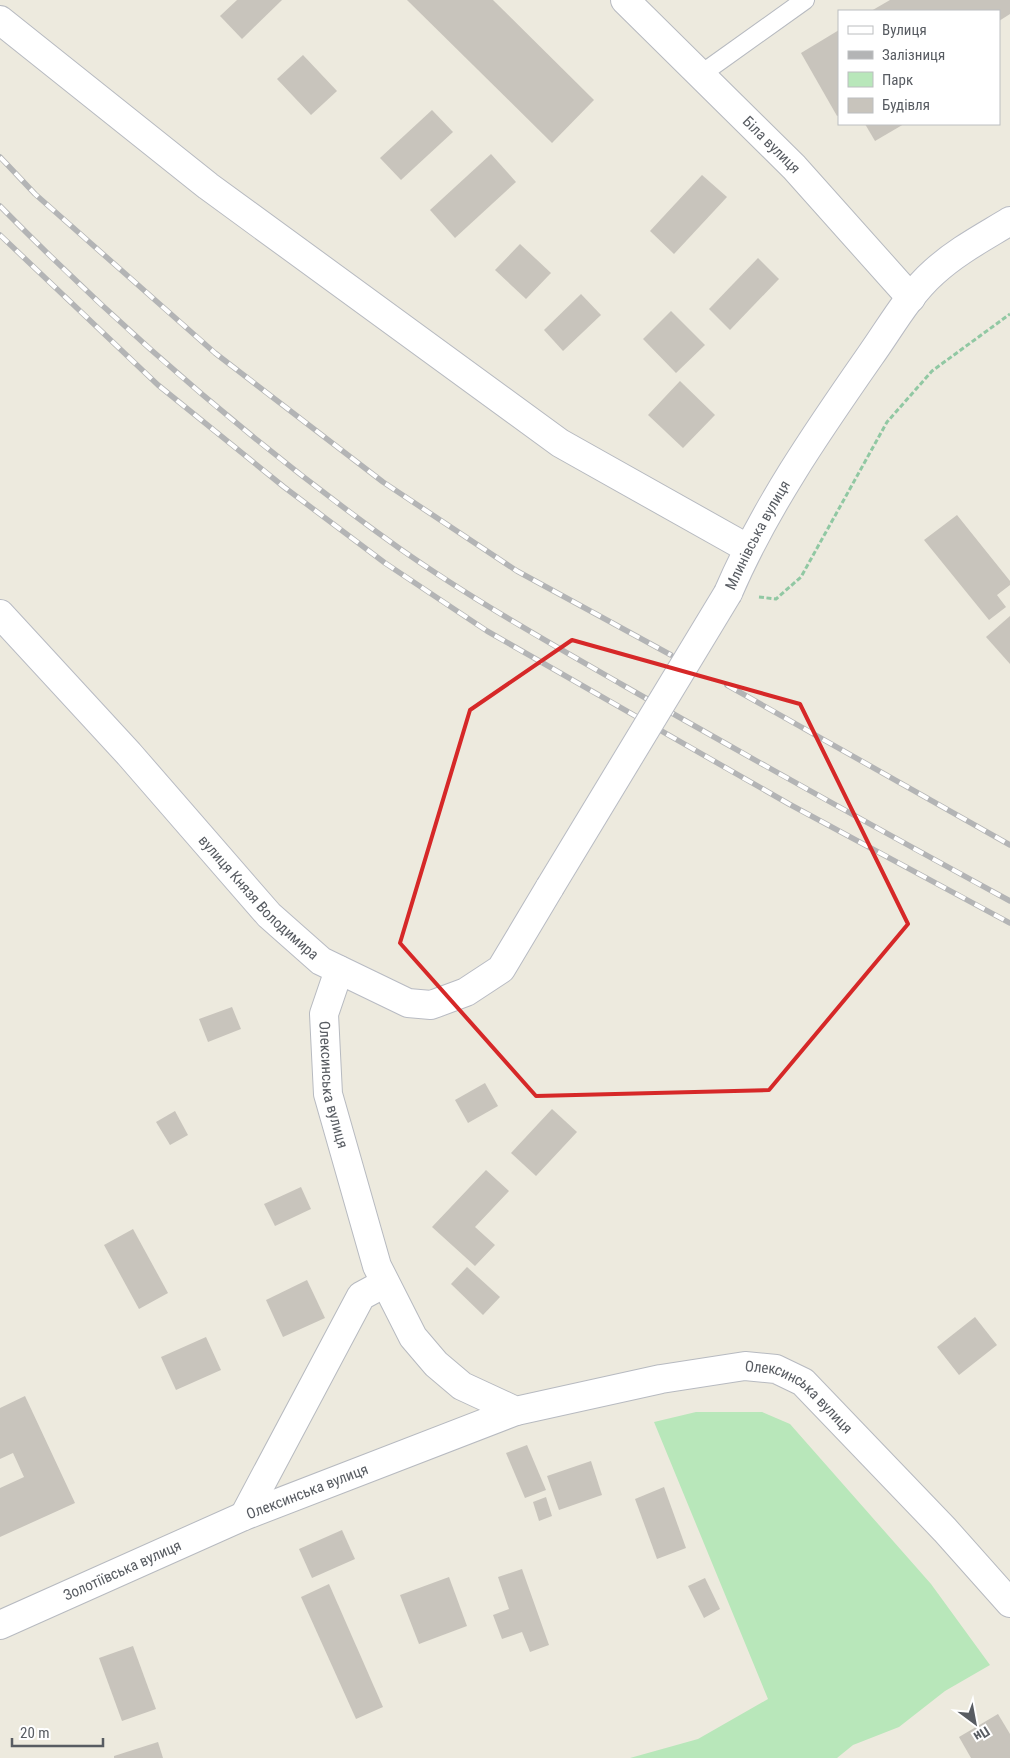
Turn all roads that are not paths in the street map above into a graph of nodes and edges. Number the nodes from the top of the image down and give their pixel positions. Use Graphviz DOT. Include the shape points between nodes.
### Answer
graph roads {
  1 [pos="625,0"];
  2 [pos="805,0"];
  3 [pos="0,20"];
  4 [pos="700,75"];
  5 [pos="1010,222"];
  6 [pos="911,298"];
  7 [pos="747,548"];
  8 [pos="0,614"];
  9 [pos="550,887"];
  10 [pos="339,970"];
  11 [pos="385,1283"];
  12 [pos="516,1411"];
  13 [pos="244,1516"];
  14 [pos="1010,1603"];
  15 [pos="0,1625"];
  1 -- 4 [label="street, Біла вулиця"];
  2 -- 4 [label="lane"];
  3 -- 7 [label="street" via="208,186 560,443"];
  4 -- 6 [label="street, Біла вулиця" via="794,167"];
  5 -- 6 [label="street, Млинівська вулиця" via="967,247 934,272"];
  6 -- 7 [label="street, Млинівська вулиця" via="819,429"];
  7 -- 9 [label="street, Млинівська вулиця, bridge" via="728,593"];
  8 -- 10 [label="street, вулиця Князя Володимира" via="129,754 268,915 321,961"];
  9 -- 10 [label="street, вулиця Князя Володимира" via="501,969 466,992 431,1005 408,1003"];
  10 -- 11 [label="street, Олексинська вулиця" via="324,1014 328,1094 377,1266"];
  11 -- 12 [label="street, Олексинська вулиця" via="413,1337 436,1364 462,1386"];
  11 -- 13 [label="street, Олексинська вулиця" via="361,1296"];
  12 -- 13 [label="street, Олексинська вулиця"];
  12 -- 14 [label="street, Олексинська вулиця" via="689,1374 745,1366 776,1370 804,1382"];
  13 -- 15 [label="street, Золотіївська вулиця"];
}
